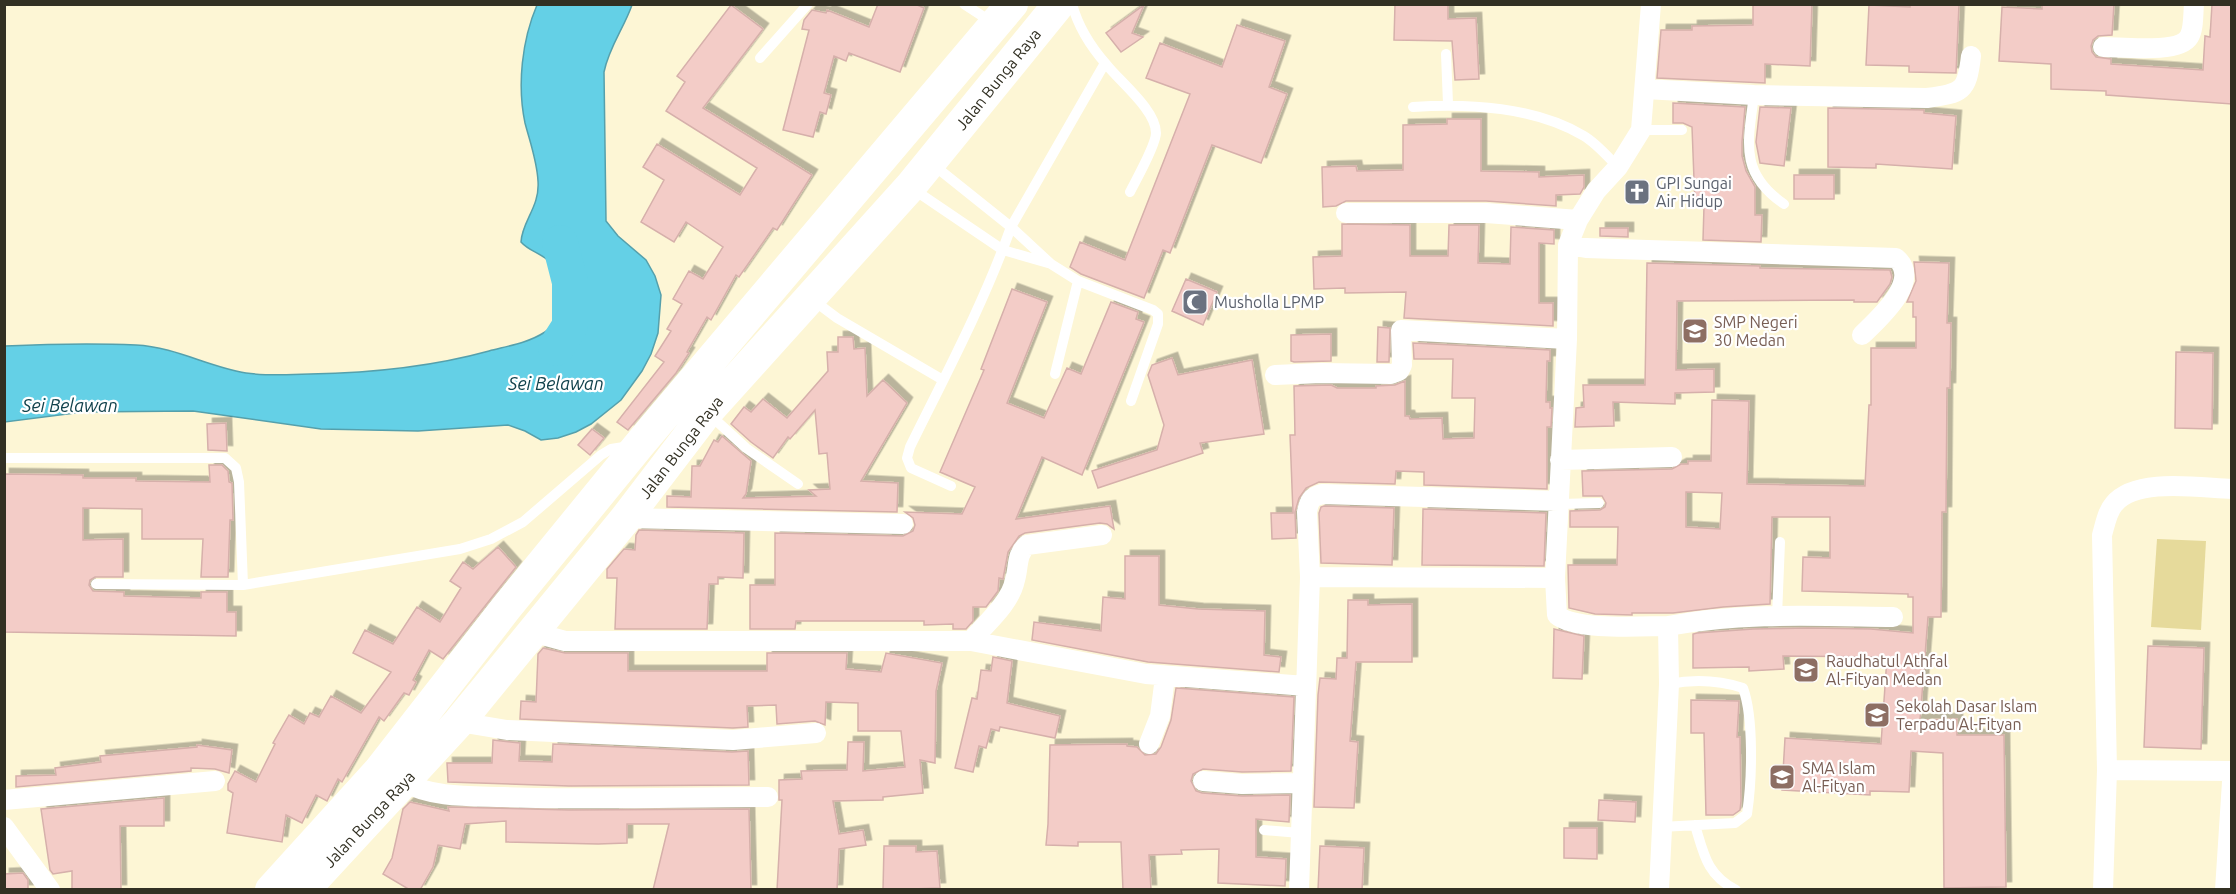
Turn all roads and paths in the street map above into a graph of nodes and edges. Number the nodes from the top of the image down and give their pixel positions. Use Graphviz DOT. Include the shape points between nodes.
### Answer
graph roads {
  1 [pos="808,4"];
  2 [pos="964,4"];
  3 [pos="1059,4"];
  4 [pos="1072,4"];
  5 [pos="1651,4"];
  6 [pos="2194,4"];
  7 [pos="1004,14"];
  8 [pos="2103,47"];
  9 [pos="1446,54"];
  10 [pos="1971,56"];
  11 [pos="760,58"];
  12 [pos="1105,63"];
  13 [pos="1645,89"];
  14 [pos="1754,95"];
  15 [pos="1448,104"];
  16 [pos="1413,107"];
  17 [pos="1641,130"];
  18 [pos="1682,130"];
  19 [pos="935,157"];
  20 [pos="1618,167"];
  21 [pos="909,187"];
  22 [pos="1130,192"];
  23 [pos="1784,204"];
  24 [pos="1346,213"];
  25 [pos="1578,220"];
  26 [pos="1011,228"];
  27 [pos="1568,245"];
  28 [pos="1003,250"];
  29 [pos="1051,264"];
  30 [pos="1078,281"];
  31 [pos="810,297"];
  32 [pos="1862,335"];
  33 [pos="1567,339"];
  34 [pos="1055,374"];
  35 [pos="1275,375"];
  36 [pos="943,380"];
  37 [pos="1131,400"];
  38 [pos="693,405"];
  39 [pos="639,445"];
  40 [pos="1672,457"];
  41 [pos="4,458"];
  42 [pos="1560,460"];
  43 [pos="798,484"];
  44 [pos="951,486"];
  45 [pos="2232,489"];
  46 [pos="1559,502"];
  47 [pos="1599,503"];
  48 [pos="626,518"];
  49 [pos="903,524"];
  50 [pos="1102,535"];
  51 [pos="1780,542"];
  52 [pos="1310,577"];
  53 [pos="1555,578"];
  54 [pos="96,584"];
  55 [pos="243,585"];
  56 [pos="1778,616"];
  57 [pos="1893,617"];
  58 [pos="1668,626"];
  59 [pos="532,632"];
  60 [pos="971,641"];
  61 [pos="1165,677"];
  62 [pos="1669,684"];
  63 [pos="1306,686"];
  64 [pos="459,722"];
  65 [pos="816,734"];
  66 [pos="1149,744"];
  67 [pos="2107,770"];
  68 [pos="2232,771"];
  69 [pos="215,781"];
  70 [pos="1203,781"];
  71 [pos="405,782"];
  72 [pos="2232,782"];
  73 [pos="1303,783"];
  74 [pos="768,797"];
  75 [pos="4,800"];
  76 [pos="1695,825"];
  77 [pos="1661,826"];
  78 [pos="4,827"];
  79 [pos="1264,830"];
  80 [pos="1300,833"];
  81 [pos="50,890"];
  82 [pos="271,890"];
  83 [pos="303,890"];
  84 [pos="1299,890"];
  85 [pos="1659,890"];
  86 [pos="1736,890"];
  87 [pos="2103,890"];
  88 [pos="2225,890"];
  1 -- 11 [label="lane"];
  2 -- 7 [label="lane"];
  3 -- 19 [label="main road, Jalan Bunga Raya"];
  4 -- 12 [label="lane" via="1077,22"];
  5 -- 13 [label="street"];
  6 -- 8 [label="street" via="2191,35 2184,43 2165,47"];
  7 -- 38 [label="main road, Jalan Bunga Raya" via="760,300"];
  9 -- 15 [label="lane"];
  10 -- 14 [label="street" via="1968,79 1951,95 1927,99"];
  12 -- 22 [label="lane" via="1144,104 1156,134"];
  12 -- 26 [label="lane"];
  13 -- 14 [label="street"];
  13 -- 17 [label="street"];
  14 -- 23 [label="lane" via="1750,163 1768,193"];
  15 -- 16 [label="lane"];
  15 -- 20 [label="lane" via="1544,117 1585,136"];
  17 -- 18 [label="lane"];
  17 -- 20 [label="street"];
  19 -- 21 [label="main road, Jalan Bunga Raya"];
  19 -- 26 [label="lane" via="941,171"];
  20 -- 25 [label="street" via="1596,191"];
  21 -- 28 [label="lane"];
  21 -- 31 [label="main road, Jalan Bunga Raya"];
  24 -- 25 [label="street" via="1486,213"];
  25 -- 27 [label="street"];
  26 -- 28 [label="lane"];
  26 -- 29 [label="lane"];
  27 -- 32 [label="street" via="1896,258 1904,274 1900,292 1892,306"];
  27 -- 33 [label="street"];
  28 -- 29 [label="lane"];
  28 -- 36 [label="lane"];
  29 -- 30 [label="lane"];
  30 -- 34 [label="lane"];
  30 -- 37 [label="lane" via="1158,314"];
  31 -- 36 [label="lane" via="837,318"];
  31 -- 38 [label="main road, Jalan Bunga Raya"];
  33 -- 35 [label="street" via="1401,330 1399,371"];
  33 -- 42 [label="street"];
  36 -- 44 [label="lane" via="907,458 911,468"];
  38 -- 39 [label="main road, Jalan Bunga Raya"];
  38 -- 43 [label="lane"];
  38 -- 48 [label="main road, Jalan Bunga Raya"];
  39 -- 55 [label="lane" via="611,449 601,455 523,522 490,539 459,549"];
  39 -- 82 [label="main road, Jalan Bunga Raya" via="379,771"];
  40 -- 42 [label="street"];
  41 -- 55 [label="lane" via="225,458 236,468 239,482"];
  42 -- 46 [label="street"];
  45 -- 67 [label="street" via="2142,489 2113,504 2102,535"];
  46 -- 47 [label="lane"];
  46 -- 52 [label="street" via="1322,494 1313,497 1306,512"];
  46 -- 53 [label="street"];
  48 -- 49 [label="street"];
  48 -- 59 [label="main road, Jalan Bunga Raya"];
  50 -- 60 [label="street" via="1027,545 1022,549 1015,582 1002,606"];
  51 -- 56 [label="lane"];
  52 -- 53 [label="street"];
  52 -- 63 [label="street"];
  53 -- 58 [label="street" via="1557,615 1563,620 1584,625"];
  54 -- 55 [label="lane"];
  56 -- 57 [label="street"];
  56 -- 58 [label="street"];
  58 -- 62 [label="street"];
  59 -- 60 [label="street" via="565,641"];
  59 -- 64 [label="main road, Jalan Bunga Raya"];
  60 -- 61 [label="street"];
  61 -- 63 [label="street"];
  61 -- 66 [label="street" via="1160,716"];
  62 -- 76 [label="lane" via="1719,681 1743,688 1749,704 1747,814 1735,822"];
  62 -- 77 [label="street"];
  63 -- 73 [label="street"];
  64 -- 65 [label="street" via="507,730 733,740"];
  64 -- 71 [label="main road, Jalan Bunga Raya"];
  67 -- 68 [label="street"];
  67 -- 87 [label="street"];
  69 -- 75 [label="street"];
  70 -- 73 [label="street"];
  71 -- 74 [label="street" via="418,790 472,796"];
  71 -- 83 [label="main road, Jalan Bunga Raya"];
  72 -- 88 [label="street"];
  73 -- 80 [label="street"];
  76 -- 77 [label="lane"];
  76 -- 86 [label="lane" via="1704,857 1714,874"];
  77 -- 85 [label="street"];
  78 -- 81 [label="street"];
  79 -- 80 [label="lane"];
  80 -- 84 [label="street"];
}
